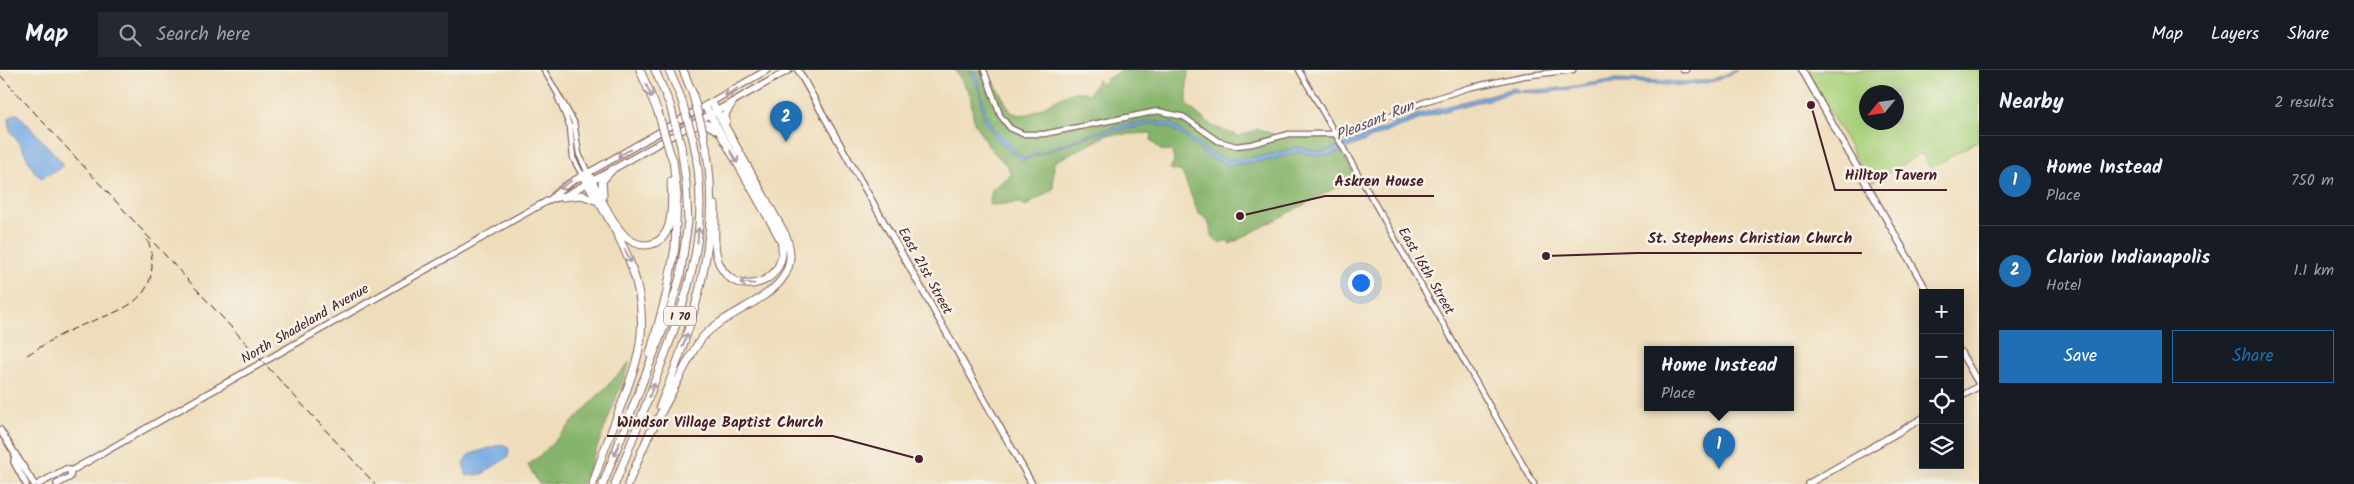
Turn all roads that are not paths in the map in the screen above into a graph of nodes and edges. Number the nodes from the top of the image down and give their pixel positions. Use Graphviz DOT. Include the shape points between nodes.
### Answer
graph roads {
  1 [pos="544,70"];
  2 [pos="640,70"];
  3 [pos="655,70"];
  4 [pos="669,70"];
  5 [pos="683,70"];
  6 [pos="767,70"];
  7 [pos="789,70"];
  8 [pos="798,70"];
  9 [pos="984,70"];
  10 [pos="1299,70"];
  11 [pos="1572,70"];
  12 [pos="1802,70"];
  13 [pos="712,102"];
  14 [pos="732,103"];
  15 [pos="705,106"];
  16 [pos="717,110"];
  17 [pos="710,114"];
  18 [pos="687,127"];
  19 [pos="728,129"];
  20 [pos="719,132"];
  21 [pos="1336,134"];
  22 [pos="670,153"];
  23 [pos="612,170"];
  24 [pos="709,173"];
  25 [pos="585,174"];
  26 [pos="590,182"];
  27 [pos="562,197"];
  28 [pos="551,199"];
  29 [pos="602,205"];
  30 [pos="1926,289"];
  31 [pos="1964,358"];
  32 [pos="645,376"];
  33 [pos="1979,385"];
  34 [pos="1964,394"];
  35 [pos="1919,420"];
  36 [pos="0,430"];
  37 [pos="649,435"];
  38 [pos="15,456"];
  39 [pos="72,471"];
  40 [pos="1029,483"];
  41 [pos="26,484"];
  42 [pos="34,484"];
  43 [pos="39,484"];
  44 [pos="57,484"];
  45 [pos="593,484"];
  46 [pos="603,484"];
  47 [pos="615,484"];
  48 [pos="628,484"];
  49 [pos="1534,484"];
  50 [pos="1808,484"];
  1 -- 25 [label="street" via="570,127 574,160"];
  2 -- 22 [label="highway, one-way, bridge" via="658,112"];
  3 -- 32 [label="highway, I 70, bridge" via="682,146 688,213 684,260 672,306"];
  47 -- 4 [label="highway, I 70, one-way, bridge" via="682,311 698,236 700,203 692,139 681,98"];
  5 -- 24 [label="highway, bridge" via="703,132"];
  6 -- 13 [label="main road, North Shadeland Avenue, one-way"];
  7 -- 14 [label="main road, North Shadeland Avenue"];
  8 -- 40 [label="main road, East 21st Street"];
  9 -- 21 [label="street" via="1002,118 1012,129 1027,135 1157,111 1184,118 1218,141 1233,146 1289,134"];
  10 -- 21 [label="street, East 16th Street"];
  11 -- 21 [label="street" via="1516,77 1468,88"];
  12 -- 30 [label="main road"];
  13 -- 15 [label="main road, North Shadeland Avenue"];
  13 -- 16 [label="highway"];
  14 -- 16 [label="main road, North Shadeland Avenue"];
  14 -- 19 [label="highway" via="725,114"];
  15 -- 17 [label="highway"];
  15 -- 25 [label="main road, North Shadeland Avenue, one-way"];
  16 -- 17 [label="main road, North Shadeland Avenue"];
  16 -- 19 [label="highway"];
  17 -- 18 [label="main road, North Shadeland Avenue"];
  17 -- 20 [label="highway"];
  18 -- 20 [label="highway" via="706,124"];
  18 -- 23 [label="main road, North Shadeland Avenue"];
  19 -- 37 [label="highway" via="785,234 790,250 788,266 782,280 772,290 718,323 702,337"];
  20 -- 24 [label="highway, one-way" via="781,240 783,253 780,265 764,281 740,283 720,266"];
  21 -- 49 [label="street, East 16th Street"];
  22 -- 29 [label="highway" via="670,221 667,232 660,239 644,245 630,241"];
  22 -- 32 [label="highway" via="677,204 675,248"];
  23 -- 26 [label="main road, North Shadeland Avenue"];
  23 -- 29 [label="highway" via="601,183"];
  37 -- 24 [label="highway, one-way" via="688,332 700,290 710,226"];
  25 -- 26 [label="highway"];
  25 -- 28 [label="main road, North Shadeland Avenue, one-way" via="558,190"];
  26 -- 27 [label="main road, North Shadeland Avenue"];
  26 -- 29 [label="highway"];
  27 -- 28 [label="main road, North Shadeland Avenue"];
  27 -- 29 [label="highway" via="588,195"];
  28 -- 39 [label="main road, North Shadeland Avenue"];
  29 -- 45 [label="highway, one-way" via="633,268 640,292 642,324 636,362"];
  31 -- 33 [label="main road"];
  32 -- 46 [label="highway, I 70, one-way"];
  33 -- 34 [label="main road"];
  35 -- 50 [label="main road"];
  36 -- 38 [label="main road"];
  37 -- 48 [label="highway"];
  38 -- 41 [label="main road" via="14,462"];
  38 -- 42 [label="main road"];
  39 -- 43 [label="main road, North Shadeland Avenue" via="66,469"];
  39 -- 44 [label="main road, North Shadeland Avenue" via="70,477"];
}
